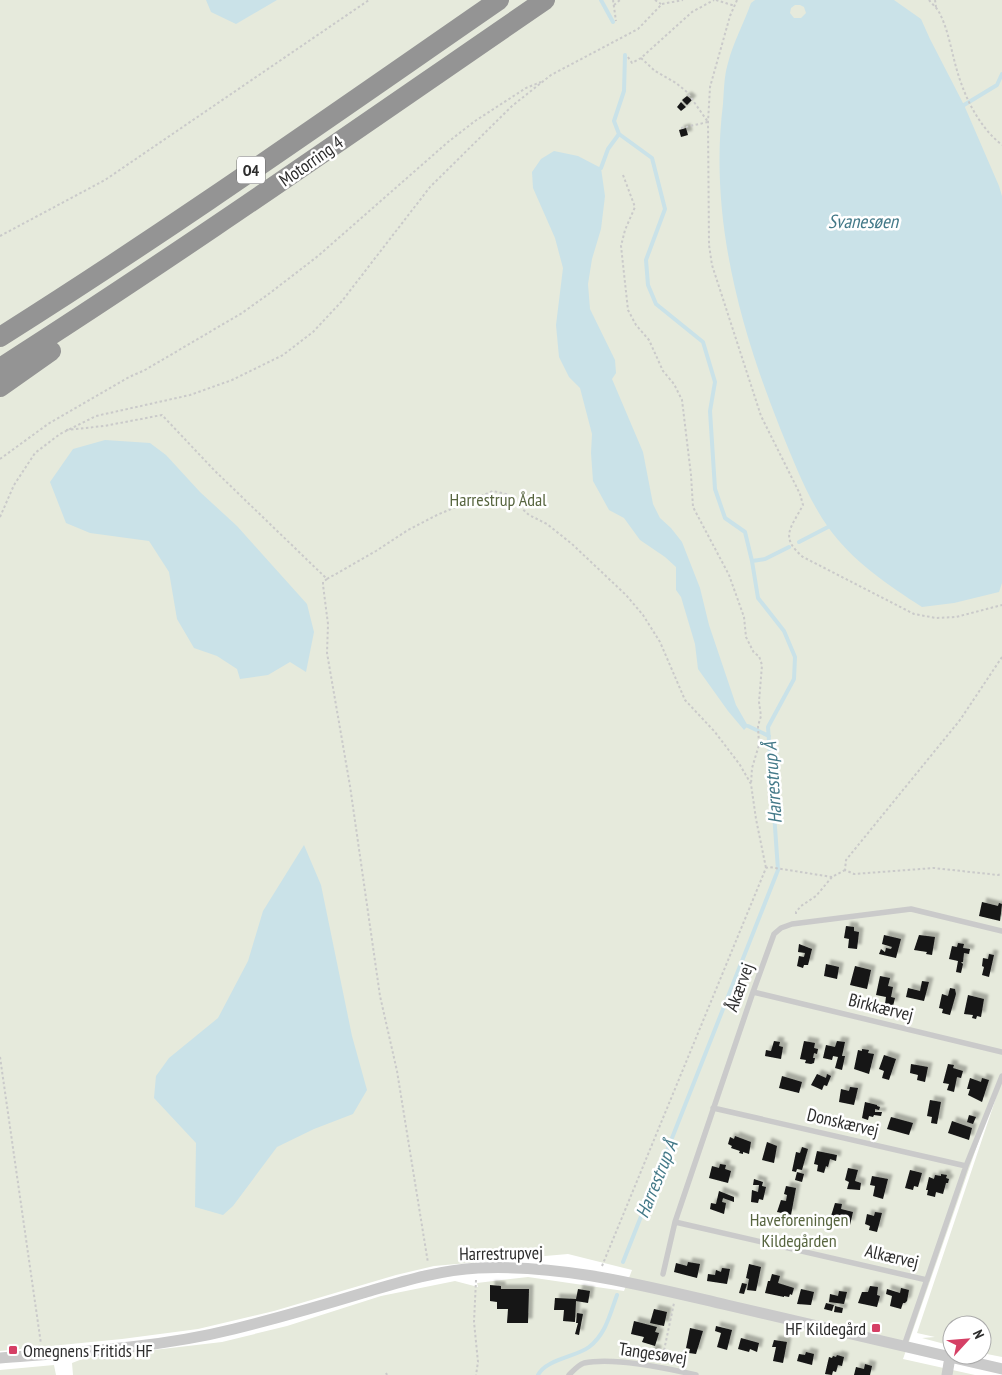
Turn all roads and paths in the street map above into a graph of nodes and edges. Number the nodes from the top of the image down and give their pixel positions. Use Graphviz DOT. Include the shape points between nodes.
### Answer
graph roads {
  1 [pos="369,0"];
  2 [pos="499,0"];
  3 [pos="545,0"];
  4 [pos="613,0"];
  5 [pos="620,0"];
  6 [pos="655,0"];
  7 [pos="683,0"];
  8 [pos="715,0"];
  9 [pos="737,0"];
  10 [pos="929,0"];
  11 [pos="935,0"];
  12 [pos="662,4"];
  13 [pos="614,5"];
  14 [pos="735,6"];
  15 [pos="936,7"];
  16 [pos="616,21"];
  17 [pos="628,57"];
  18 [pos="641,58"];
  19 [pos="544,81"];
  20 [pos="708,122"];
  21 [pos="681,128"];
  22 [pos="1002,145"];
  23 [pos="623,175"];
  24 [pos="206,233"];
  25 [pos="0,236"];
  26 [pos="0,337"];
  27 [pos="0,368"];
  28 [pos="0,387"];
  29 [pos="66,430"];
  30 [pos="0,459"];
  31 [pos="0,517"];
  32 [pos="327,579"];
  33 [pos="1001,605"];
  34 [pos="1002,657"];
  35 [pos="751,784"];
  36 [pos="767,867"];
  37 [pos="845,870"];
  38 [pos="1002,874"];
  39 [pos="832,877"];
  40 [pos="792,924"];
  41 [pos="1002,931"];
  42 [pos="753,992"];
  43 [pos="1002,1052"];
  44 [pos="0,1057"];
  45 [pos="1002,1076"];
  46 [pos="713,1108"];
  47 [pos="966,1166"];
  48 [pos="675,1222"];
  49 [pos="477,1268"];
  50 [pos="663,1274"];
  51 [pos="430,1275"];
  52 [pos="599,1275"];
  53 [pos="927,1280"];
  54 [pos="676,1293"];
  55 [pos="904,1346"];
  56 [pos="42,1355"];
  57 [pos="942,1355"];
  58 [pos="0,1358"];
  59 [pos="985,1365"];
  60 [pos="660,1367"];
  61 [pos="1002,1369"];
  62 [pos="476,1375"];
  63 [pos="569,1375"];
  64 [pos="696,1375"];
  1 -- 25 [label="path" via="105,180"];
  2 -- 26 [label="highway, Motorring 4 / O4" via="168,227"];
  3 -- 24 [label="highway, Motorring 4 / O4"];
  4 -- 13 [label="path"];
  5 -- 13 [label="path"];
  6 -- 12 [label="path"];
  7 -- 12 [label="path"];
  8 -- 14 [label="path"];
  8 -- 18 [label="path" via="692,12"];
  9 -- 14 [label="path"];
  10 -- 15 [label="path"];
  11 -- 15 [label="path"];
  12 -- 19 [label="path" via="638,30"];
  13 -- 16 [label="path"];
  14 -- 20 [label="path" via="710,87"];
  15 -- 22 [label="path" via="972,107 990,136"];
  17 -- 18 [label="path" via="632,63"];
  18 -- 20 [label="path" via="688,92"];
  19 -- 29 [label="path" via="512,106 430,187 342,301 313,332 283,354 232,380 190,394 96,416"];
  19 -- 30 [label="path" via="526,88 474,121 318,256 242,313 48,424"];
  20 -- 21 [label="path"];
  20 -- 33 [label="path" via="712,265 762,416 800,494 803,505 790,528 789,538 795,550 914,614 956,617"];
  23 -- 35 [label="path" via="635,207 621,246 628,310 649,340 682,400 693,507 729,575 744,617 746,637 762,666 759,745"];
  24 -- 27 [label="highway, Motorring 4 / O4"];
  24 -- 28 [label="highway" via="115,307"];
  29 -- 31 [label="path" via="35,453 14,485"];
  29 -- 32 [label="path" via="162,416"];
  32 -- 35 [label="path" via="436,515 493,491 506,494 529,515 547,524 572,544 643,615 660,642 685,700 715,732"];
  32 -- 51 [label="path" via="323,585 328,624 327,653 380,996 397,1070"];
  34 -- 37 [label="path" via="960,720 846,860"];
  35 -- 36 [label="path"];
  36 -- 39 [label="path"];
  36 -- 52 [label="path"];
  37 -- 38 [label="path" via="854,874 934,868"];
  37 -- 39 [label="path"];
  39 -- 40 [label="path" via="816,896 801,906"];
  40 -- 41 [label="lane, Åkærvej" via="911,909"];
  40 -- 42 [label="lane, Åkærvej" via="774,934"];
  42 -- 43 [label="lane, Birkkærvej"];
  42 -- 46 [label="lane, Åkærvej"];
  44 -- 56 [label="path"];
  45 -- 47 [label="lane"];
  46 -- 47 [label="lane, Donskærvej"];
  46 -- 48 [label="lane, Åkærvej"];
  47 -- 53 [label="lane"];
  48 -- 50 [label="lane, Åkærvej"];
  48 -- 53 [label="lane, Alkærvej"];
  49 -- 51 [label="street, Harrestrupvej"];
  49 -- 52 [label="street, Harrestrupvej" via="519,1267"];
  49 -- 62 [label="path"];
  51 -- 56 [label="street, Harrestrupvej" via="231,1330 132,1347"];
  52 -- 54 [label="street, Harrestrupvej"];
  53 -- 55 [label="lane"];
  54 -- 55 [label="street, Harrestrupvej"];
  54 -- 60 [label="path"];
  55 -- 57 [label="street, Harrestrupvej"];
  56 -- 58 [label="street, Harrestrupvej"];
  59 -- 61 [label="street, Harrestrupvej"];
  60 -- 63 [label="lane, Tangesøvej" via="605,1361 582,1364"];
  60 -- 64 [label="lane, Tangesøvej"];
}
